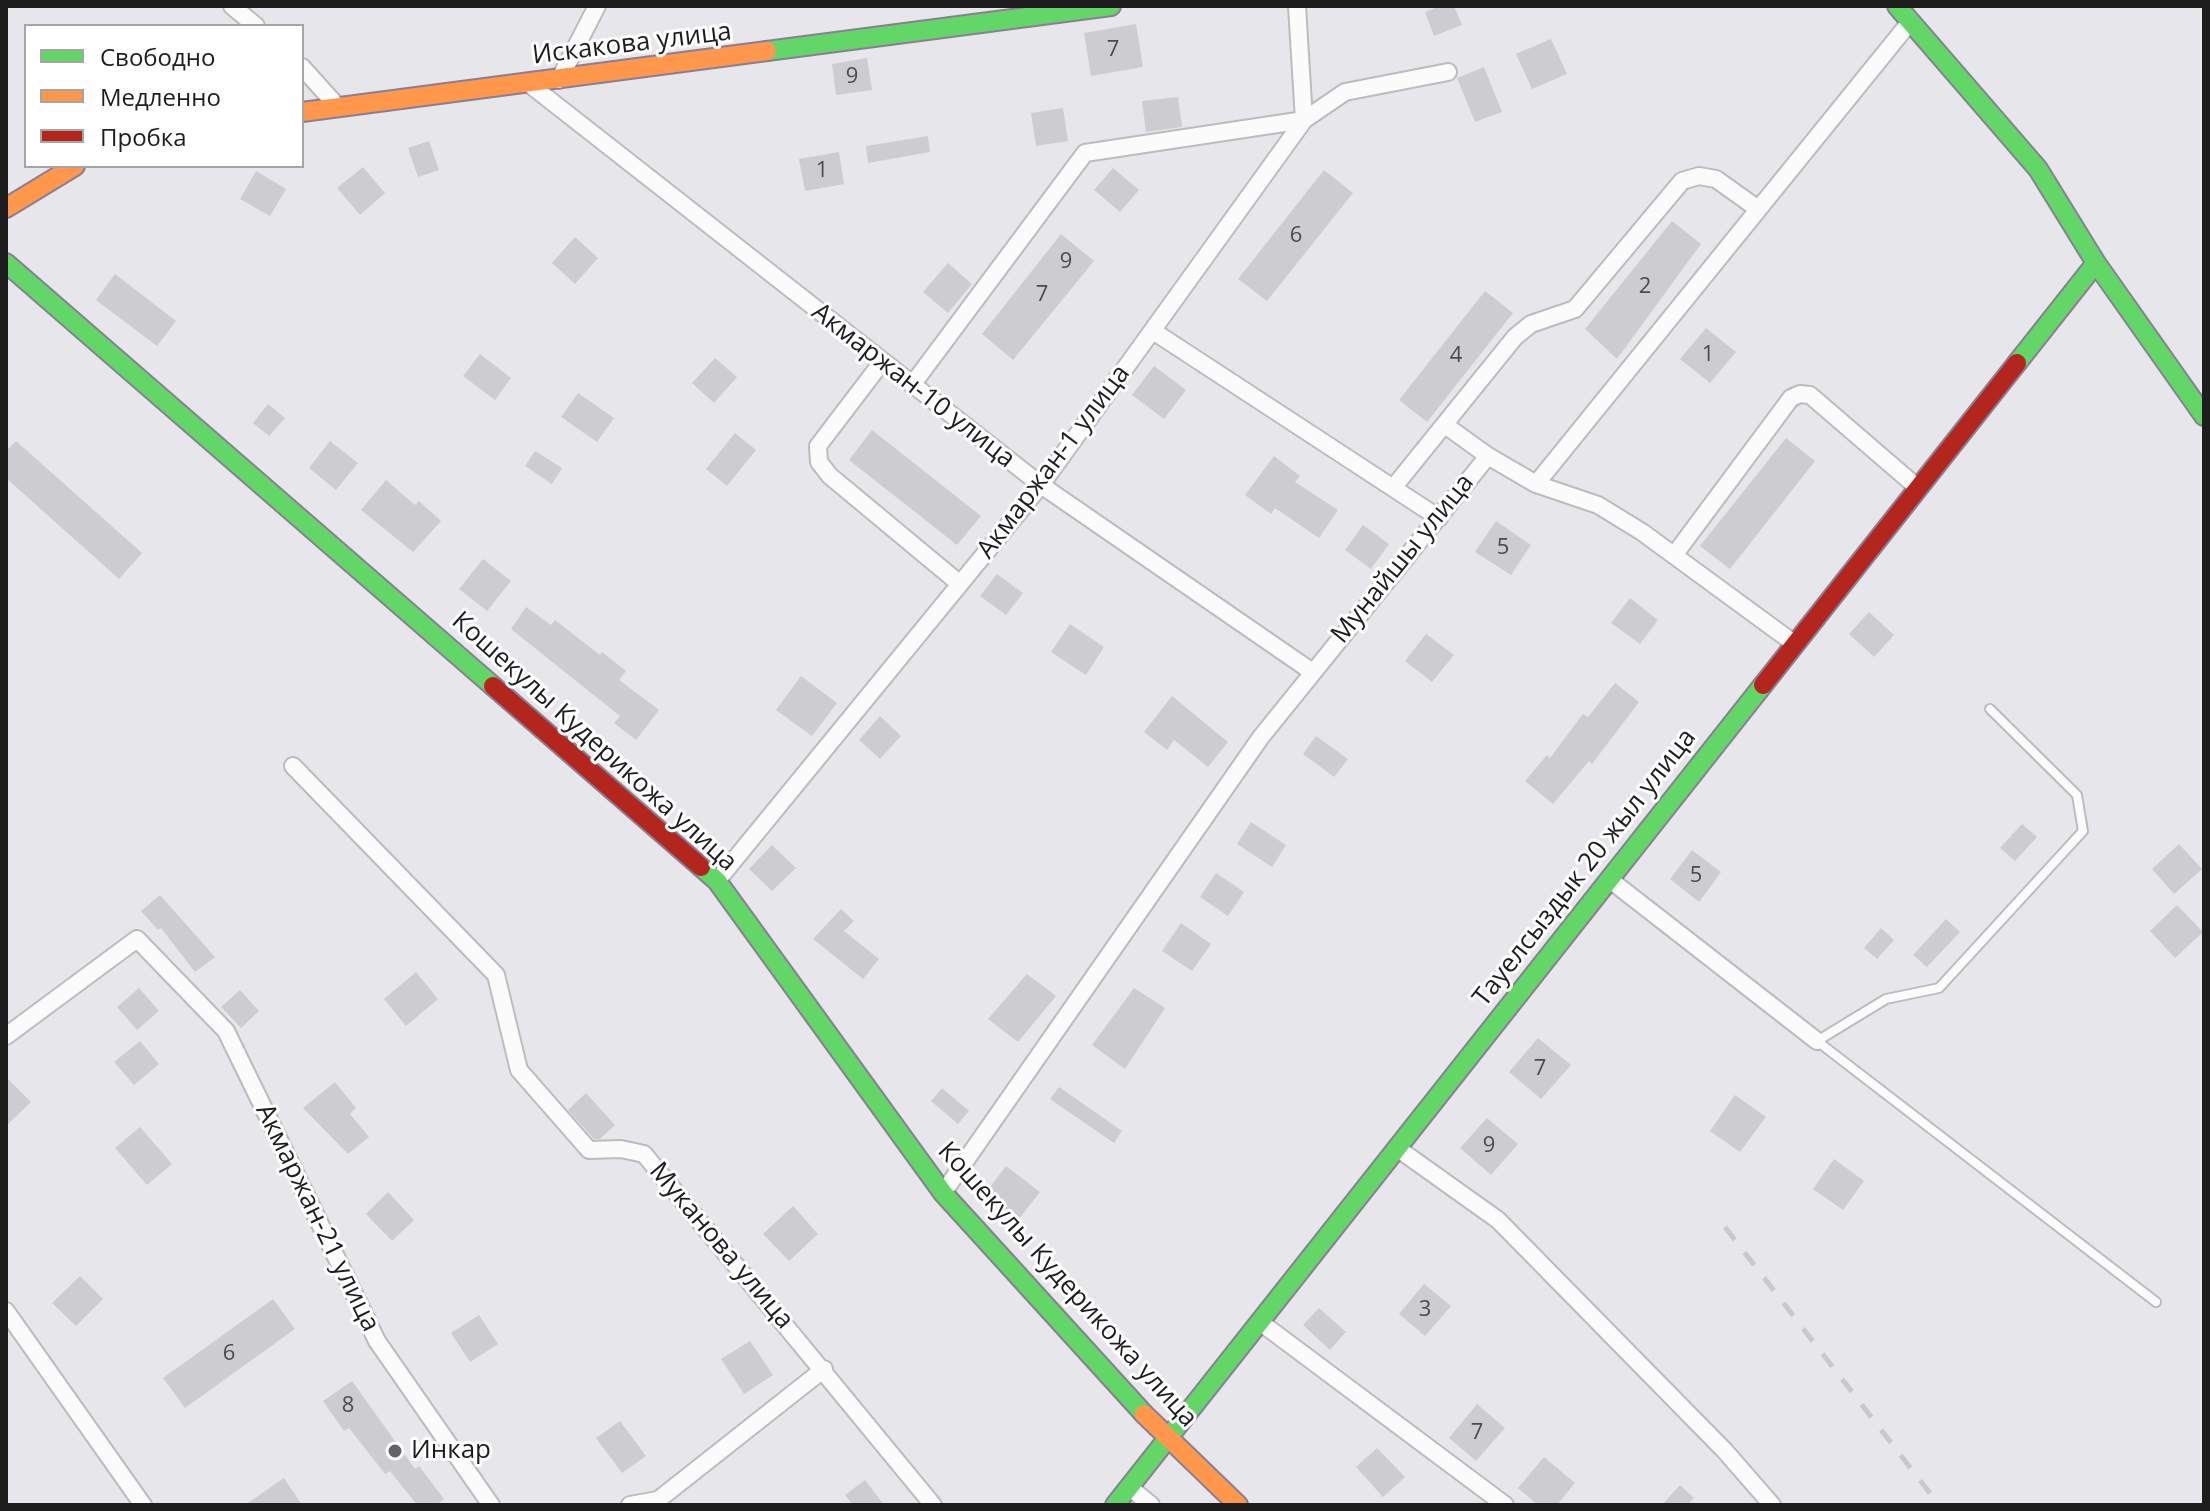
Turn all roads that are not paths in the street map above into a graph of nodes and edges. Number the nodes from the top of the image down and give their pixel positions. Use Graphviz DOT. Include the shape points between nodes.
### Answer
graph roads {
  1 [pos="232,6"];
  2 [pos="597,6"];
  3 [pos="1111,6"];
  4 [pos="1297,6"];
  5 [pos="1897,6"];
  6 [pos="1087,8"];
  7 [pos="1910,22"];
  8 [pos="254,24"];
  9 [pos="304,69"];
  10 [pos="1448,72"];
  11 [pos="559,80"];
  12 [pos="528,83"];
  13 [pos="338,107"];
  14 [pos="304,112"];
  15 [pos="1304,120"];
  16 [pos="72,168"];
  17 [pos="6,208"];
  18 [pos="1758,209"];
  19 [pos="6,263"];
  20 [pos="2096,263"];
  21 [pos="1153,331"];
  22 [pos="882,362"];
  23 [pos="912,385"];
  24 [pos="2204,416"];
  25 [pos="1445,425"];
  26 [pos="1488,456"];
  27 [pos="1536,484"];
  28 [pos="1041,485"];
  29 [pos="1393,488"];
  30 [pos="1918,488"];
  31 [pos="1439,518"];
  32 [pos="1675,554"];
  33 [pos="960,584"];
  34 [pos="1795,644"];
  35 [pos="1311,671"];
  36 [pos="1990,709"];
  37 [pos="293,766"];
  38 [pos="1609,879"];
  39 [pos="717,881"];
  40 [pos="6,1036"];
  41 [pos="1817,1041"];
  42 [pos="1397,1148"];
  43 [pos="943,1193"];
  44 [pos="2156,1302"];
  45 [pos="6,1311"];
  46 [pos="1260,1322"];
  47 [pos="824,1369"];
  48 [pos="1167,1439"];
  49 [pos="1129,1487"];
  50 [pos="143,1505"];
  51 [pos="491,1505"];
  52 [pos="630,1505"];
  53 [pos="932,1505"];
  54 [pos="1115,1505"];
  55 [pos="1151,1505"];
  56 [pos="1238,1505"];
  57 [pos="1505,1505"];
  58 [pos="1772,1505"];
  1 -- 8 [label="street"];
  2 -- 11 [label="street"];
  3 -- 6 [label="street, Искакова улица"];
  4 -- 15 [label="street"];
  5 -- 7 [label="street"];
  6 -- 11 [label="street, Искакова улица"];
  7 -- 18 [label="street"];
  7 -- 20 [label="street" via="2038,169"];
  9 -- 13 [label="street"];
  10 -- 15 [label="street" via="1345,92"];
  11 -- 12 [label="street, Искакова улица"];
  12 -- 13 [label="street, Искакова улица"];
  12 -- 22 [label="street, Акмаржан-10 улица"];
  13 -- 14 [label="street, Искакова улица"];
  15 -- 21 [label="street, Акмаржан-1 улица"];
  15 -- 23 [label="street" via="1085,153"];
  16 -- 17 [label="street"];
  18 -- 25 [label="street" via="1716,179 1682,181 1575,309 1531,324 1515,337"];
  18 -- 27 [label="street"];
  19 -- 39 [label="street, Кошекулы Кудерикожа улица"];
  20 -- 24 [label="street"];
  20 -- 30 [label="street, Тауелсыздык 20 жыл улица"];
  21 -- 28 [label="street, Акмаржан-1 улица"];
  21 -- 29 [label="street"];
  22 -- 23 [label="street, Акмаржан-10 улица"];
  22 -- 33 [label="street" via="818,446 819,462"];
  23 -- 28 [label="street, Акмаржан-10 улица"];
  25 -- 26 [label="street"];
  25 -- 29 [label="street"];
  26 -- 27 [label="street, Мунайшы улица"];
  26 -- 31 [label="street, Мунайшы улица"];
  27 -- 32 [label="street, Мунайшы улица" via="1598,505"];
  28 -- 33 [label="street, Акмаржан-1 улица"];
  28 -- 35 [label="street, Акмаржан-10 улица"];
  29 -- 31 [label="street"];
  30 -- 32 [label="street" via="1810,395 1800,394 1791,398"];
  30 -- 34 [label="street, Тауелсыздык 20 жыл улица"];
  31 -- 35 [label="street, Мунайшы улица"];
  32 -- 34 [label="street, Мунайшы улица"];
  33 -- 39 [label="street, Акмаржан-1 улица"];
  34 -- 38 [label="street, Тауелсыздык 20 жыл улица"];
  35 -- 43 [label="street, Мунайшы улица"];
  36 -- 41 [label="lane" via="2077,795 2083,831 1939,988 1886,999"];
  37 -- 47 [label="street, Муканова улица" via="496,975 519,1070 589,1150 644,1154"];
  38 -- 41 [label="street"];
  38 -- 42 [label="street, Тауелсыздык 20 жыл улица"];
  39 -- 43 [label="street, Кошекулы Кудерикожа улица"];
  40 -- 51 [label="street, Акмаржан-21 улица" via="137,939 226,1031 377,1341"];
  41 -- 44 [label="lane"];
  42 -- 46 [label="street, Тауелсыздык 20 жыл улица"];
  42 -- 58 [label="street" via="1498,1220"];
  43 -- 48 [label="street, Кошекулы Кудерикожа улица"];
  45 -- 50 [label="street"];
  46 -- 48 [label="street, Тауелсыздык 20 жыл улица"];
  46 -- 57 [label="street"];
  47 -- 52 [label="street" via="658,1500"];
  47 -- 53 [label="street, Муканова улица"];
  48 -- 49 [label="street, Тауелсыздык 20 жыл улица"];
  48 -- 56 [label="street, Кошекулы Кудерикожа улица"];
  49 -- 54 [label="street, Тауелсыздык 20 жыл улица"];
  49 -- 55 [label="street"];
}
